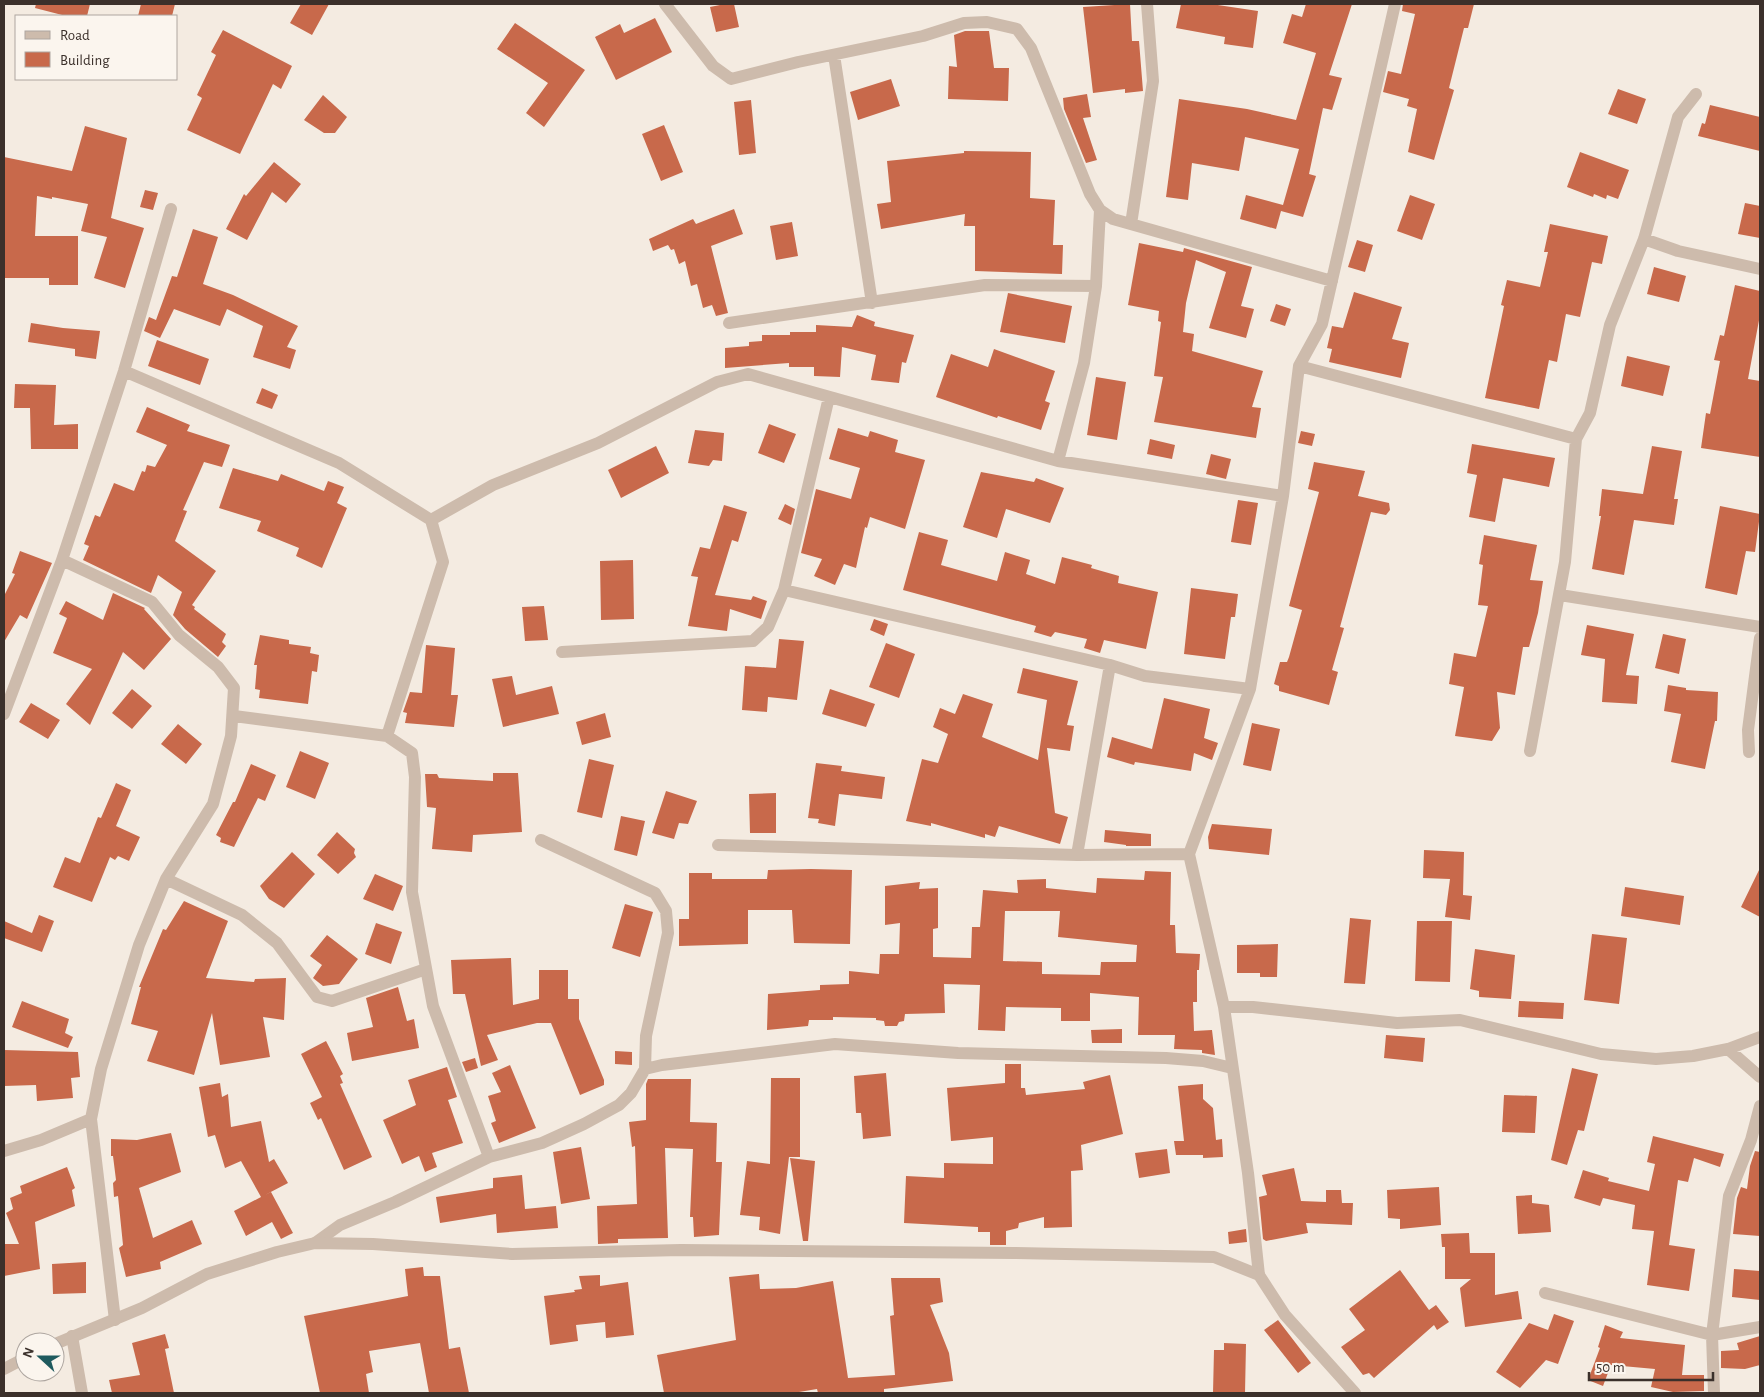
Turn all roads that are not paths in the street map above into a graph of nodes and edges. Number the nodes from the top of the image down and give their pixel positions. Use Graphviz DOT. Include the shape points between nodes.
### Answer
graph roads {
  1 [pos="664,4"];
  2 [pos="1147,4"];
  3 [pos="1394,4"];
  4 [pos="834,54"];
  5 [pos="1696,94"];
  6 [pos="171,209"];
  7 [pos="1100,210"];
  8 [pos="1131,224"];
  9 [pos="1644,239"];
  10 [pos="1760,269"];
  11 [pos="1332,281"];
  12 [pos="1096,286"];
  13 [pos="872,303"];
  14 [pos="728,323"];
  15 [pos="1300,366"];
  16 [pos="124,371"];
  17 [pos="829,397"];
  18 [pos="1576,439"];
  19 [pos="1058,461"];
  20 [pos="1283,496"];
  21 [pos="431,520"];
  22 [pos="62,560"];
  23 [pos="784,590"];
  24 [pos="1560,595"];
  25 [pos="1760,627"];
  26 [pos="1760,638"];
  27 [pos="562,652"];
  28 [pos="1110,665"];
  29 [pos="1250,689"];
  30 [pos="4,714"];
  31 [pos="234,716"];
  32 [pos="387,736"];
  33 [pos="1530,750"];
  34 [pos="1749,752"];
  35 [pos="540,840"];
  36 [pos="718,845"];
  37 [pos="1077,854"];
  38 [pos="1189,854"];
  39 [pos="166,879"];
  40 [pos="426,969"];
  41 [pos="1224,1007"];
  42 [pos="1760,1037"];
  43 [pos="1728,1049"];
  44 [pos="645,1068"];
  45 [pos="1232,1068"];
  46 [pos="1760,1076"];
  47 [pos="1760,1106"];
  48 [pos="91,1119"];
  49 [pos="1755,1141"];
  50 [pos="4,1151"];
  51 [pos="489,1157"];
  52 [pos="316,1244"];
  53 [pos="1259,1275"];
  54 [pos="1545,1293"];
  55 [pos="115,1320"];
  56 [pos="1760,1327"];
  57 [pos="1712,1335"];
  58 [pos="72,1336"];
  59 [pos="65,1339"];
  60 [pos="82,1393"];
  61 [pos="1354,1393"];
  62 [pos="1714,1393"];
  1 -- 4 [label="street" via="713,66 731,79"];
  2 -- 8 [label="street" via="1152,82"];
  3 -- 11 [label="street"];
  4 -- 7 [label="street" via="923,36 964,23 987,22 1017,29 1031,48 1090,194"];
  4 -- 13 [label="street"];
  5 -- 9 [label="street" via="1678,117"];
  6 -- 16 [label="street"];
  7 -- 8 [label="street" via="1113,219"];
  7 -- 12 [label="street"];
  8 -- 11 [label="street"];
  9 -- 10 [label="street"];
  9 -- 18 [label="street" via="1610,325 1590,413"];
  11 -- 15 [label="street" via="1322,324"];
  12 -- 13 [label="street" via="985,285"];
  12 -- 19 [label="street" via="1084,363"];
  13 -- 14 [label="street"];
  15 -- 18 [label="street"];
  15 -- 20 [label="street"];
  16 -- 21 [label="street" via="340,463"];
  16 -- 22 [label="street"];
  17 -- 19 [label="street"];
  17 -- 21 [label="street" via="748,374 717,382 598,443 493,485"];
  17 -- 23 [label="street"];
  18 -- 24 [label="street"];
  19 -- 20 [label="street"];
  20 -- 29 [label="street"];
  21 -- 32 [label="street" via="443,562"];
  22 -- 30 [label="street"];
  22 -- 31 [label="street" via="152,602 179,635 218,667 234,688"];
  23 -- 27 [label="street" via="768,627 753,641"];
  23 -- 28 [label="street"];
  24 -- 25 [label="street"];
  24 -- 33 [label="street"];
  26 -- 34 [label="street" via="1748,730"];
  28 -- 29 [label="street" via="1145,676"];
  28 -- 37 [label="street"];
  29 -- 38 [label="street"];
  31 -- 32 [label="street"];
  31 -- 39 [label="street" via="213,804"];
  32 -- 40 [label="street" via="412,754 416,777 412,892"];
  35 -- 44 [label="street" via="655,893 666,911 668,933 646,1036"];
  36 -- 37 [label="street"];
  37 -- 38 [label="street"];
  38 -- 41 [label="street"];
  39 -- 40 [label="street" via="242,915 278,943 318,997 332,1001"];
  39 -- 48 [label="street" via="127,980 101,1069"];
  40 -- 51 [label="street" via="433,1006"];
  41 -- 43 [label="street" via="1254,1007 1397,1023 1460,1020 1601,1054 1656,1059"];
  41 -- 45 [label="street"];
  42 -- 43 [label="street"];
  43 -- 46 [label="street"];
  44 -- 45 [label="street" via="835,1044 958,1053 1166,1058 1203,1061"];
  44 -- 51 [label="street" via="631,1093 619,1105 542,1143"];
  45 -- 53 [label="street"];
  47 -- 49 [label="street"];
  48 -- 50 [label="street"];
  48 -- 55 [label="street"];
  49 -- 57 [label="street" via="1729,1196"];
  51 -- 52 [label="street" via="340,1225"];
  52 -- 53 [label="street" via="373,1244 512,1254 680,1250 1214,1257"];
  52 -- 55 [label="street" via="277,1252 207,1274"];
  53 -- 61 [label="street" via="1285,1315"];
  54 -- 57 [label="street"];
  55 -- 58 [label="street"];
  56 -- 57 [label="street"];
  57 -- 62 [label="street"];
  58 -- 59 [label="street"];
  58 -- 60 [label="street"];
}
